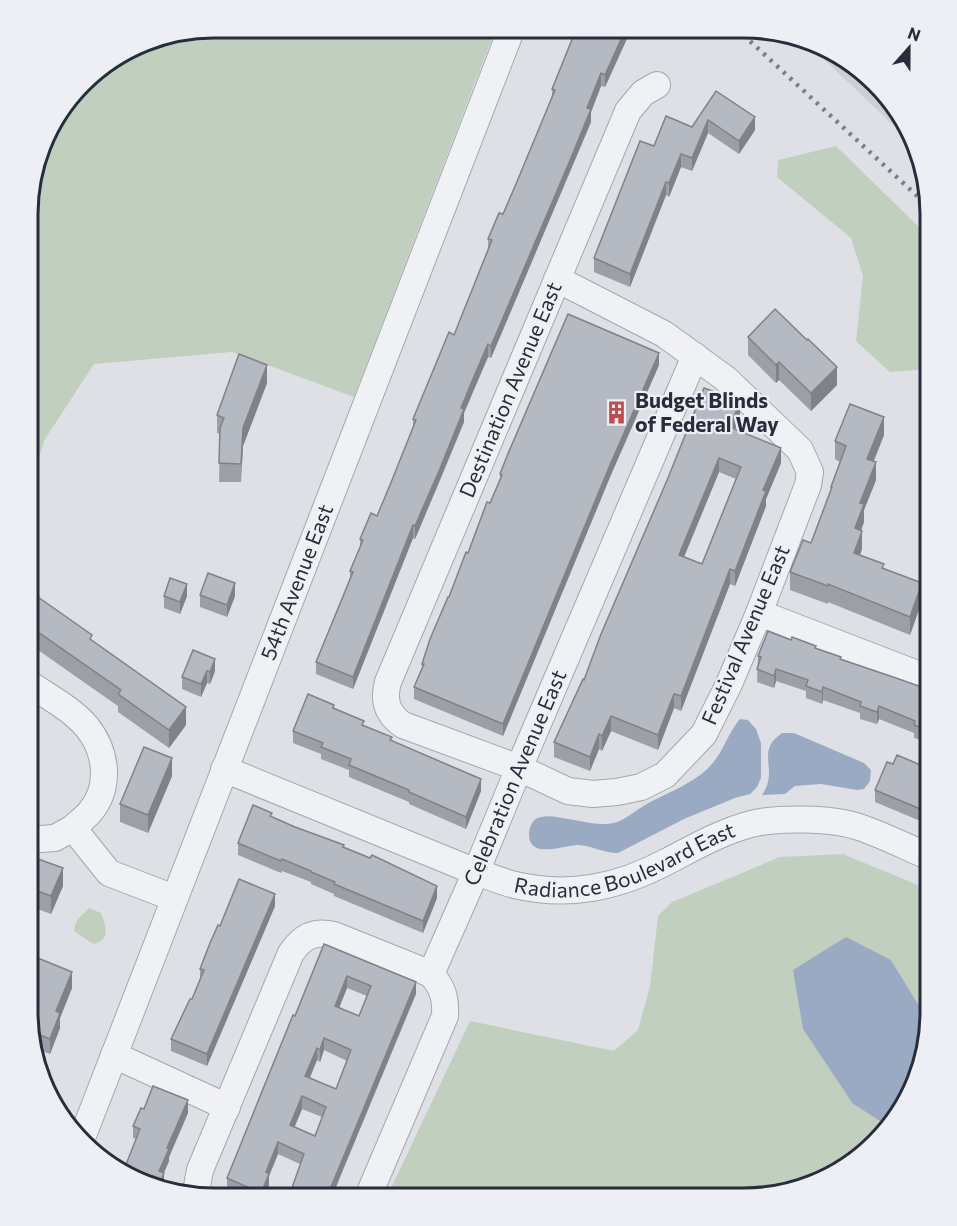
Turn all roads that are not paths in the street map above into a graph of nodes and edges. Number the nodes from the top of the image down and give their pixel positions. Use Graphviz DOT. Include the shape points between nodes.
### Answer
graph roads {
  1 [pos="508,38"];
  2 [pos="657,85"];
  3 [pos="557,279"];
  4 [pos="694,356"];
  5 [pos="759,613"];
  6 [pos="919,675"];
  7 [pos="38,690"];
  8 [pos="387,707"];
  9 [pos="519,768"];
  10 [pos="224,769"];
  11 [pos="73,828"];
  12 [pos="38,839"];
  13 [pos="919,852"];
  14 [pos="476,872"];
  15 [pos="174,898"];
  16 [pos="430,974"];
  17 [pos="114,1055"];
  18 [pos="227,1107"];
  19 [pos="84,1131"];
  20 [pos="198,1187"];
  21 [pos="372,1188"];
  1 -- 10 [label="street, 54th Avenue East"];
  2 -- 3 [label="street, Destination Avenue East" via="643,93 628,111"];
  3 -- 4 [label="street" via="663,334"];
  3 -- 8 [label="street, Destination Avenue East" via="388,682"];
  4 -- 5 [label="street, Festival Avenue East" via="726,379 800,450 810,472"];
  4 -- 9 [label="street, Celebration Avenue East"];
  5 -- 6 [label="street"];
  5 -- 9 [label="street, Festival Avenue East" via="704,734 665,775 641,787 593,794 568,791"];
  7 -- 11 [label="street" via="86,726 101,752 104,778 99,795 91,811"];
  8 -- 9 [label="street, Festival Avenue East" via="403,725"];
  9 -- 14 [label="street, Celebration Avenue East"];
  10 -- 14 [label="street, Radiance Boulevard East"];
  10 -- 15 [label="street, 54th Avenue East"];
  11 -- 12 [label="street" via="55,838"];
  11 -- 15 [label="street" via="109,873"];
  13 -- 14 [label="street, Radiance Boulevard East" via="857,826 791,820 752,824 724,833 629,880 586,890 515,885"];
  14 -- 16 [label="street, Celebration Avenue East"];
  15 -- 17 [label="street, 54th Avenue East"];
  16 -- 18 [label="street" via="324,932 300,941 291,953"];
  16 -- 21 [label="street" via="443,989 445,1016"];
  17 -- 18 [label="street"];
  17 -- 19 [label="street, 54th Avenue East"];
  18 -- 20 [label="street" via="197,1179"];
}
